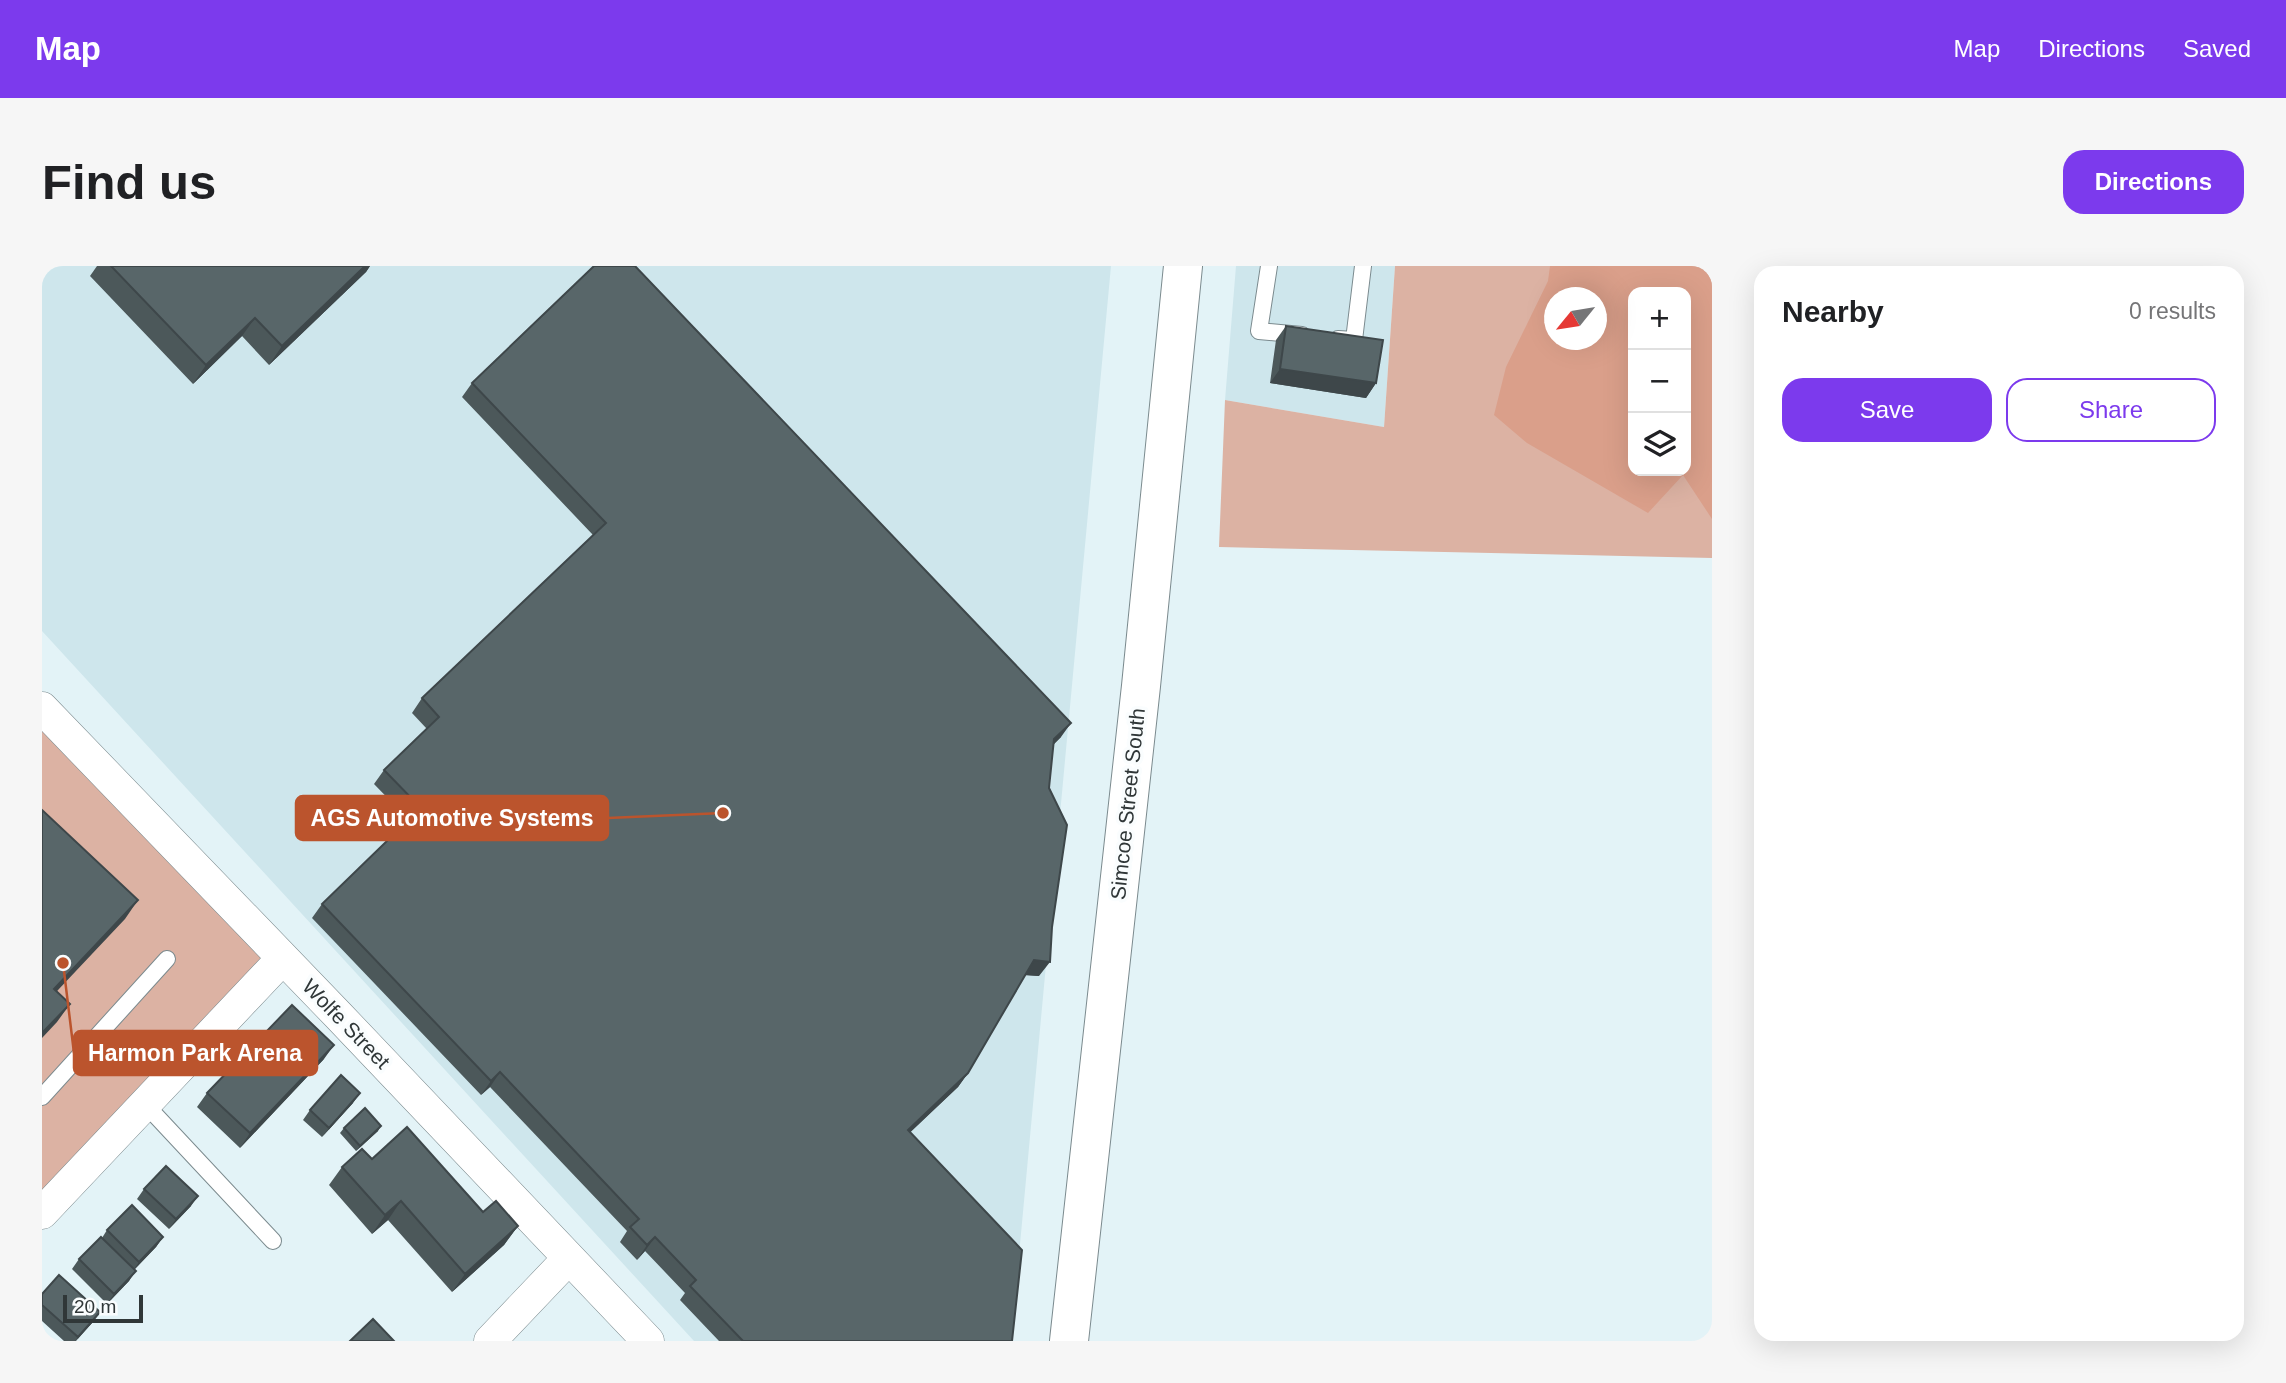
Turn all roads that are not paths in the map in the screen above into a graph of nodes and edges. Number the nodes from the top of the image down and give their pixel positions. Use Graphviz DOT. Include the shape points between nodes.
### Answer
graph roads {
  1 [pos="1183,266"];
  2 [pos="1269,266"];
  3 [pos="1363,266"];
  4 [pos="42,708"];
  5 [pos="282,958"];
  6 [pos="167,959"];
  7 [pos="42,1097"];
  8 [pos="145,1104"];
  9 [pos="42,1213"];
  10 [pos="273,1241"];
  11 [pos="568,1259"];
  12 [pos="490,1341"];
  13 [pos="648,1341"];
  14 [pos="1069,1341"];
  1 -- 14 [label="main road, Simcoe Street South"];
  2 -- 3 [label="lane" via="1259,331 1354,340"];
  4 -- 5 [label="street, Wolfe Street"];
  5 -- 8 [label="street"];
  5 -- 11 [label="street, Wolfe Street"];
  6 -- 7 [label="lane"];
  8 -- 9 [label="street"];
  8 -- 10 [label="lane"];
  11 -- 12 [label="street"];
  11 -- 13 [label="street, Wolfe Street"];
}
